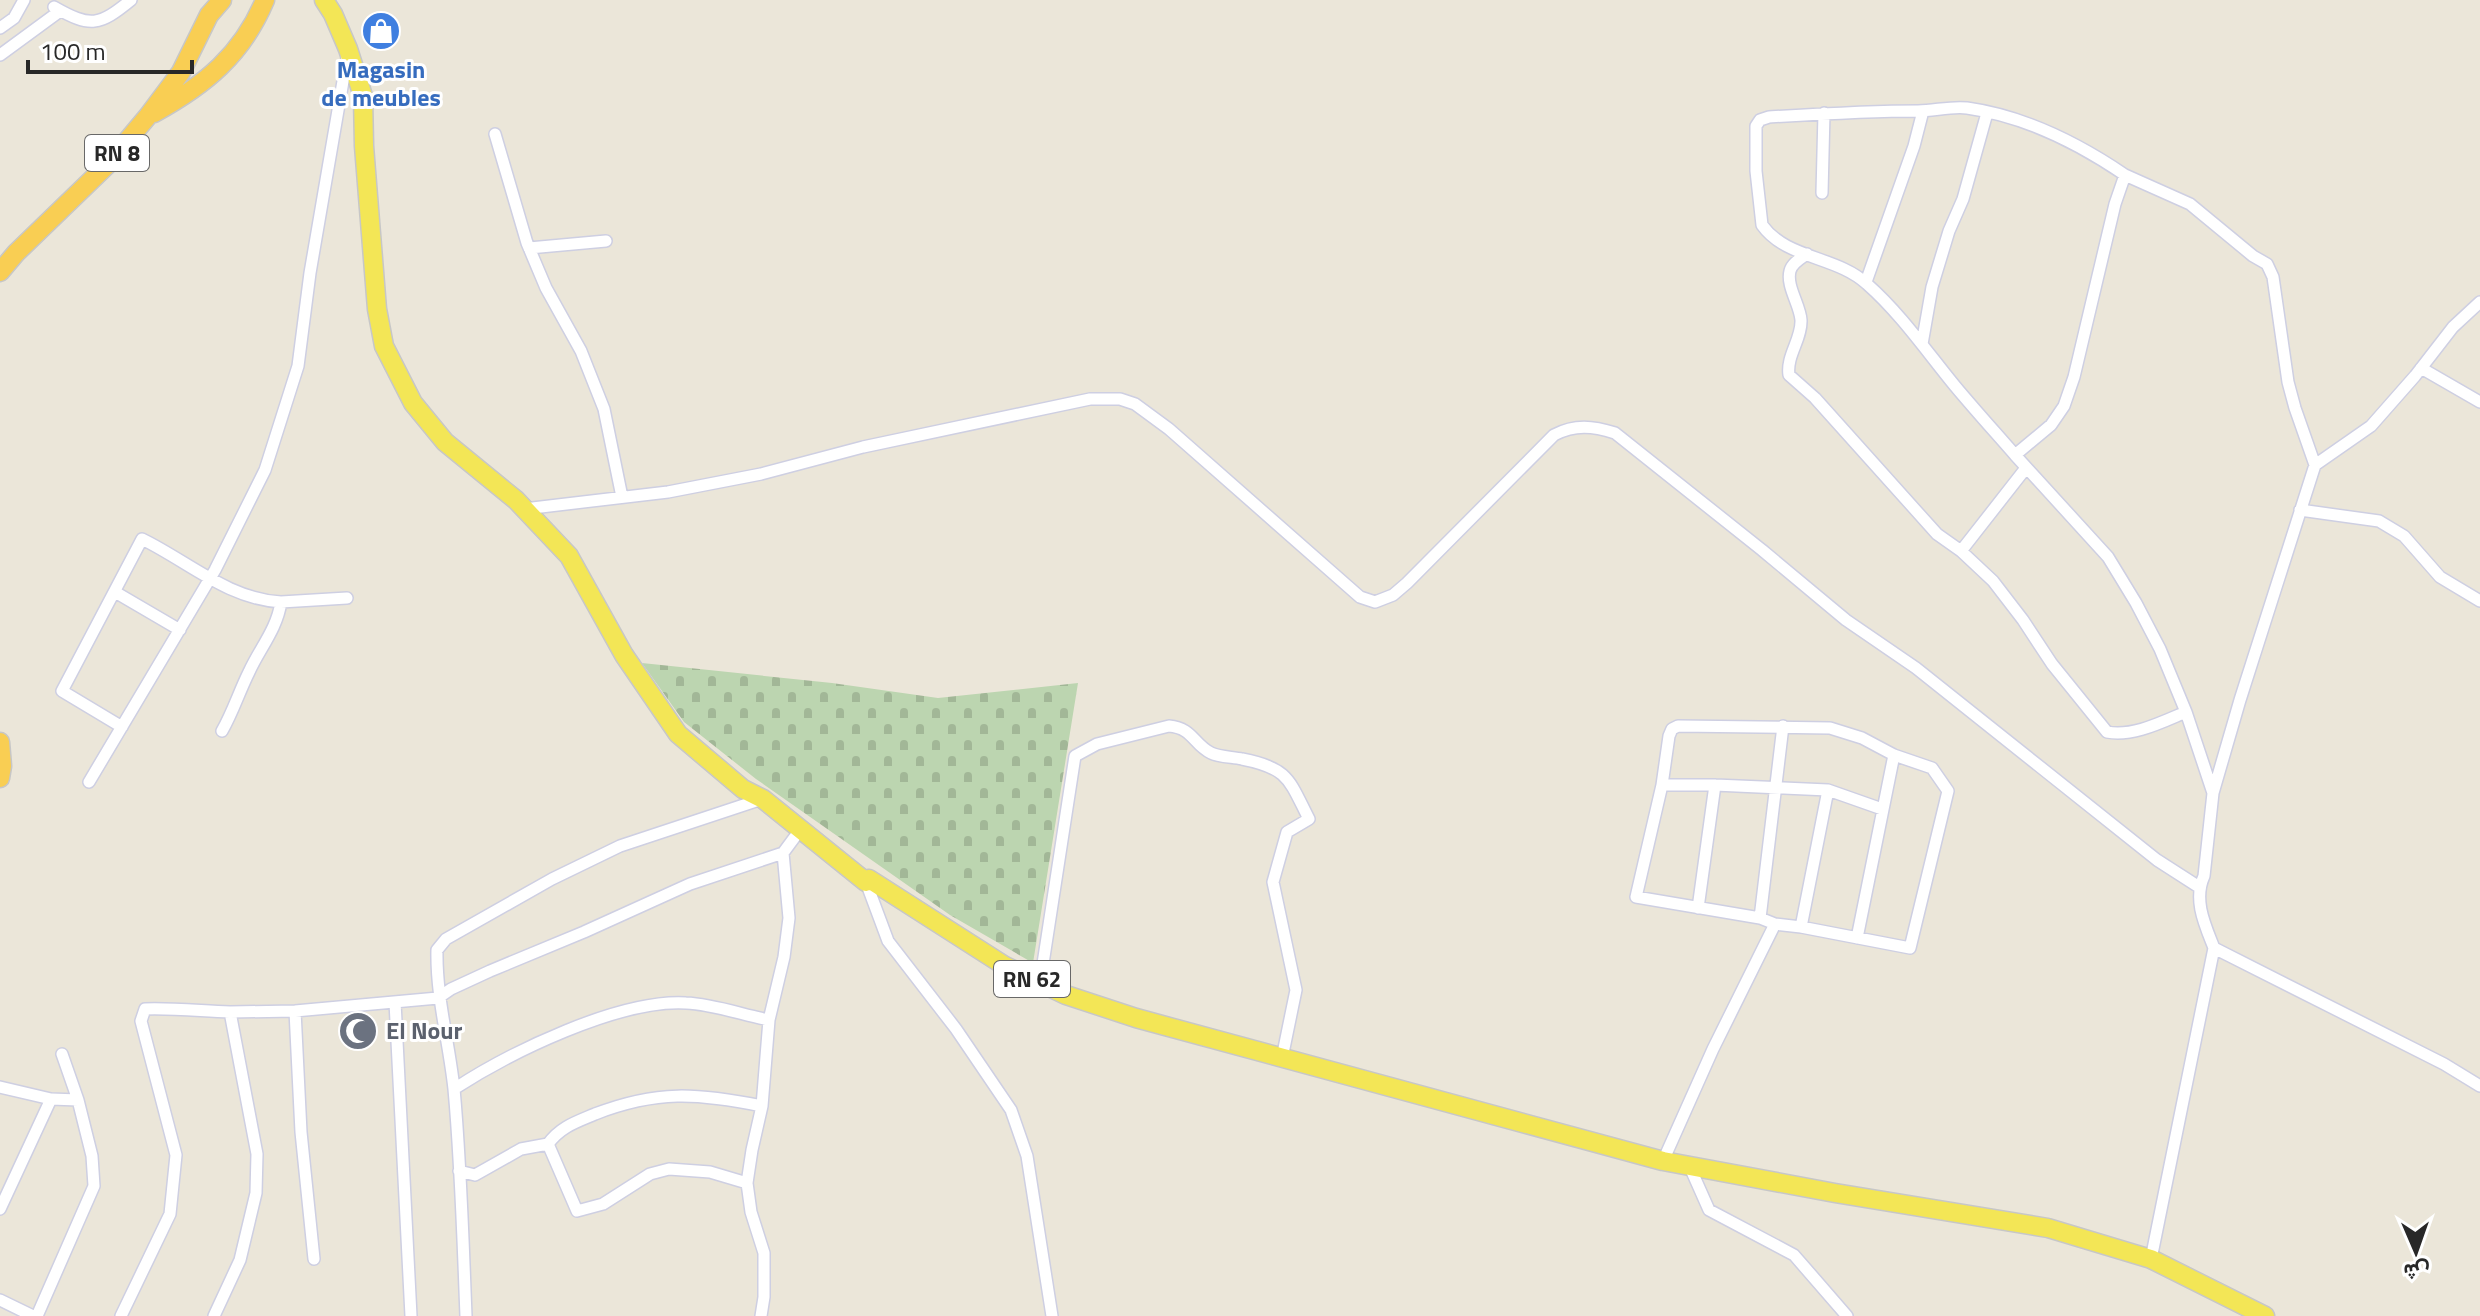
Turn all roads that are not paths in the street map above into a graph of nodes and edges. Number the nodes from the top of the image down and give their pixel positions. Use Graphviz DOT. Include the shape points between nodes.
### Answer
graph roads {
  1 [pos="24,0"];
  2 [pos="131,0"];
  3 [pos="222,0"];
  4 [pos="265,0"];
  5 [pos="324,0"];
  6 [pos="209,7"];
  7 [pos="0,28"];
  8 [pos="348,49"];
  9 [pos="0,55"];
  10 [pos="1923,111"];
  11 [pos="1824,113"];
  12 [pos="1987,113"];
  13 [pos="148,116"];
  14 [pos="495,134"];
  15 [pos="2125,175"];
  16 [pos="1822,193"];
  17 [pos="606,241"];
  18 [pos="529,248"];
  19 [pos="1807,254"];
  20 [pos="0,272"];
  21 [pos="1866,282"];
  22 [pos="2480,302"];
  23 [pos="1922,344"];
  24 [pos="2421,368"];
  25 [pos="2480,402"];
  26 [pos="2015,455"];
  27 [pos="2315,465"];
  28 [pos="2026,468"];
  29 [pos="622,497"];
  30 [pos="524,509"];
  31 [pos="2300,510"];
  32 [pos="1961,551"];
  33 [pos="210,579"];
  34 [pos="115,592"];
  35 [pos="347,598"];
  36 [pos="2480,601"];
  37 [pos="281,602"];
  38 [pos="180,630"];
  39 [pos="2186,712"];
  40 [pos="1783,726"];
  41 [pos="122,727"];
  42 [pos="222,731"];
  43 [pos="0,742"];
  44 [pos="1894,755"];
  45 [pos="0,778"];
  46 [pos="89,782"];
  47 [pos="1662,785"];
  48 [pos="1715,785"];
  49 [pos="1776,787"];
  50 [pos="1828,790"];
  51 [pos="2213,793"];
  52 [pos="763,799"];
  53 [pos="1882,809"];
  54 [pos="800,830"];
  55 [pos="783,853"];
  56 [pos="866,882"];
  57 [pos="2199,887"];
  58 [pos="1698,908"];
  59 [pos="1760,918"];
  60 [pos="1775,924"];
  61 [pos="1801,927"];
  62 [pos="1857,938"];
  63 [pos="2214,948"];
  64 [pos="1040,983"];
  65 [pos="438,998"];
  66 [pos="395,1002"];
  67 [pos="295,1011"];
  68 [pos="230,1012"];
  69 [pos="769,1020"];
  70 [pos="62,1054"];
  71 [pos="1282,1058"];
  72 [pos="2480,1086"];
  73 [pos="0,1087"];
  74 [pos="454,1089"];
  75 [pos="51,1099"];
  76 [pos="78,1100"];
  77 [pos="762,1106"];
  78 [pos="548,1144"];
  79 [pos="1663,1161"];
  80 [pos="1688,1165"];
  81 [pos="459,1171"];
  82 [pos="747,1183"];
  83 [pos="0,1209"];
  84 [pos="314,1259"];
  85 [pos="2151,1259"];
  86 [pos="0,1300"];
  87 [pos="35,1316"];
  88 [pos="121,1316"];
  89 [pos="214,1316"];
  90 [pos="411,1316"];
  91 [pos="466,1316"];
  92 [pos="761,1316"];
  93 [pos="1052,1316"];
  94 [pos="1847,1316"];
  95 [pos="2265,1316"];
  1 -- 7 [label="street" via="14,18"];
  2 -- 9 [label="street" via="101,20 83,21 57,9"];
  3 -- 6 [label="highway, RN 8"];
  4 -- 13 [label="highway" via="239,47 214,74"];
  5 -- 8 [label="main road, RN 62"];
  6 -- 13 [label="highway, RN 8" via="181,72"];
  8 -- 30 [label="main road, RN 62" via="363,96 384,346 413,403 445,442"];
  8 -- 33 [label="street" via="298,366 265,470"];
  10 -- 11 [label="street"];
  10 -- 12 [label="street" via="1965,108"];
  10 -- 21 [label="street"];
  11 -- 16 [label="street"];
  11 -- 19 [label="street" via="1769,117 1756,126 1762,225"];
  12 -- 15 [label="street" via="2058,136"];
  12 -- 23 [label="street" via="1932,287"];
  13 -- 20 [label="highway, RN 8"];
  14 -- 18 [label="street"];
  15 -- 26 [label="street" via="2064,406 2051,425"];
  15 -- 27 [label="street" via="2190,204 2267,264 2288,382"];
  17 -- 18 [label="street"];
  18 -- 29 [label="street" via="604,409"];
  19 -- 21 [label="street"];
  19 -- 32 [label="street" via="1790,268 1801,320 1789,375 1937,534"];
  21 -- 23 [label="street"];
  22 -- 24 [label="street"];
  23 -- 26 [label="street"];
  24 -- 25 [label="street"];
  24 -- 27 [label="street" via="2371,426"];
  26 -- 28 [label="street"];
  27 -- 31 [label="street"];
  28 -- 32 [label="street"];
  28 -- 39 [label="street" via="2108,557 2160,649"];
  29 -- 30 [label="street"];
  29 -- 57 [label="street" via="761,474 1090,399 1120,399 1169,429 1338,579 1375,602 1407,583 1554,435 1577,426 1597,428 1627,442 1846,620"];
  30 -- 52 [label="main road, RN 62" via="569,556 624,655 678,734 743,789"];
  31 -- 36 [label="street" via="2379,521 2404,536 2440,577"];
  31 -- 51 [label="street"];
  32 -- 39 [label="street" via="1993,581 2107,732 2159,724"];
  33 -- 34 [label="street" via="142,539"];
  33 -- 37 [label="street" via="253,598"];
  33 -- 38 [label="street"];
  34 -- 38 [label="street"];
  34 -- 41 [label="street" via="62,691"];
  35 -- 37 [label="street"];
  37 -- 42 [label="street" via="279,618"];
  38 -- 41 [label="street"];
  39 -- 51 [label="street"];
  40 -- 44 [label="street" via="1830,728"];
  40 -- 47 [label="street" via="1678,726 1669,736"];
  40 -- 49 [label="street"];
  41 -- 46 [label="street"];
  43 -- 45 [label="highway"];
  44 -- 53 [label="street"];
  44 -- 62 [label="street" via="1932,768 1948,791 1910,948"];
  47 -- 48 [label="street"];
  47 -- 58 [label="street" via="1636,897"];
  48 -- 49 [label="street"];
  48 -- 58 [label="street"];
  49 -- 50 [label="street"];
  49 -- 59 [label="street"];
  50 -- 53 [label="street"];
  50 -- 61 [label="street"];
  51 -- 57 [label="street"];
  52 -- 54 [label="main road, RN 62"];
  52 -- 65 [label="street" via="620,846 446,939 437,950"];
  53 -- 62 [label="street"];
  54 -- 55 [label="street"];
  54 -- 56 [label="main road, RN 62"];
  55 -- 65 [label="street" via="690,884"];
  55 -- 69 [label="street" via="789,918"];
  56 -- 64 [label="main road, RN 62" via="869,879"];
  56 -- 93 [label="street" via="888,941 1011,1110 1027,1156"];
  57 -- 63 [label="street" via="2201,915"];
  58 -- 59 [label="street"];
  59 -- 60 [label="street"];
  60 -- 61 [label="street"];
  60 -- 79 [label="street"];
  61 -- 62 [label="street"];
  63 -- 72 [label="street"];
  63 -- 85 [label="street"];
  64 -- 71 [label="main road, RN 62" via="1136,1018"];
  64 -- 71 [label="street" via="1075,756 1097,744 1179,727 1211,753 1273,766 1290,781 1309,819 1287,832 1273,882 1296,990"];
  65 -- 66 [label="street"];
  65 -- 74 [label="street"];
  66 -- 67 [label="street"];
  66 -- 90 [label="street"];
  67 -- 68 [label="street"];
  67 -- 84 [label="street"];
  68 -- 88 [label="street" via="145,1009 141,1021 176,1155 170,1214"];
  68 -- 89 [label="street" via="257,1154 256,1193 240,1260"];
  69 -- 74 [label="street" via="689,1003 656,1003 558,1035"];
  69 -- 77 [label="street"];
  70 -- 76 [label="street"];
  71 -- 79 [label="main road, RN 62"];
  73 -- 75 [label="street"];
  74 -- 81 [label="street"];
  75 -- 76 [label="street"];
  75 -- 83 [label="street"];
  76 -- 87 [label="street" via="94,1186"];
  77 -- 78 [label="street" via="704,1096 648,1097 558,1131"];
  77 -- 82 [label="street"];
  78 -- 81 [label="street" via="521,1149 475,1175"];
  78 -- 82 [label="street" via="577,1211 603,1204 650,1174 669,1169 710,1172"];
  79 -- 80 [label="main road, RN 62"];
  80 -- 85 [label="main road, RN 62" via="2048,1228"];
  80 -- 94 [label="street" via="1709,1210 1794,1255"];
  81 -- 91 [label="street"];
  82 -- 92 [label="street" via="764,1253"];
  85 -- 95 [label="main road, RN 62"];
  86 -- 87 [label="street"];
}
